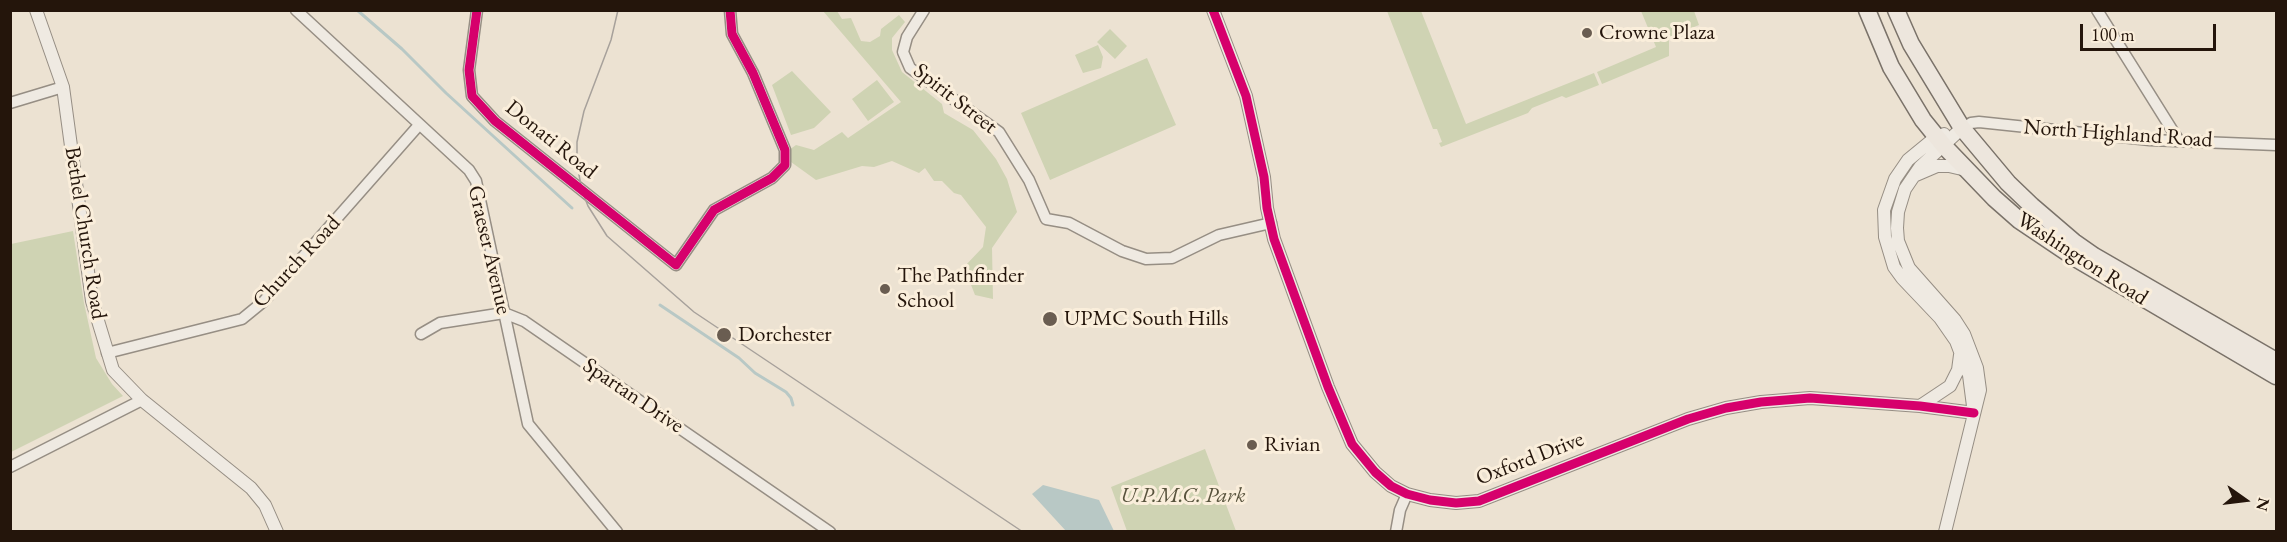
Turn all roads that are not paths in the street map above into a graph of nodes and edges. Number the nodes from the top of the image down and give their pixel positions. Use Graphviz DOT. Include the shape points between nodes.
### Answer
graph roads {
  1 [pos="36,10"];
  2 [pos="296,10"];
  3 [pos="477,10"];
  4 [pos="730,10"];
  5 [pos="924,10"];
  6 [pos="1213,10"];
  7 [pos="1868,10"];
  8 [pos="1896,10"];
  9 [pos="2097,10"];
  10 [pos="63,87"];
  11 [pos="10,103"];
  12 [pos="419,125"];
  13 [pos="1962,128"];
  14 [pos="1940,141"];
  15 [pos="2179,141"];
  16 [pos="2274,142"];
  17 [pos="1966,170"];
  18 [pos="1913,177"];
  19 [pos="1271,223"];
  20 [pos="504,313"];
  21 [pos="421,334"];
  22 [pos="1960,350"];
  23 [pos="107,353"];
  24 [pos="2277,361"];
  25 [pos="2277,376"];
  26 [pos="142,400"];
  27 [pos="1920,406"];
  28 [pos="1974,413"];
  29 [pos="10,467"];
  30 [pos="1407,494"];
  31 [pos="277,531"];
  32 [pos="617,531"];
  33 [pos="830,531"];
  34 [pos="1396,531"];
  35 [pos="1945,531"];
  1 -- 10 [label="street, Bethel Church Road"];
  2 -- 12 [label="street, Graeser Avenue"];
  3 -- 4 [label="street, Donati Road" via="469,70 472,96 495,121 676,265 714,210 772,178 785,165 784,150 753,73 732,34"];
  5 -- 19 [label="street, Spirit Street" via="907,37 903,52 910,68 999,132 1029,180 1046,219 1069,223 1146,259 1172,258 1219,235"];
  6 -- 19 [label="street, Oxford Drive" via="1246,96"];
  7 -- 14 [label="main road, Washington Road" via="1909,98"];
  8 -- 13 [label="main road, Washington Road" via="1926,71"];
  9 -- 15 [label="street"];
  10 -- 11 [label="street"];
  10 -- 23 [label="street, Bethel Church Road" via="92,301"];
  12 -- 20 [label="street, Graeser Avenue" via="476,181"];
  12 -- 23 [label="street, Church Road" via="264,301 242,319"];
  13 -- 14 [label="street"];
  13 -- 15 [label="street, North Highland Road" via="1979,122"];
  13 -- 24 [label="main road, Washington Road" via="2008,183 2074,242"];
  14 -- 17 [label="main road, Washington Road"];
  14 -- 18 [label="street"];
  14 -- 22 [label="street" via="1908,159 1894,179 1884,210 1885,237 1894,267 1945,325"];
  15 -- 16 [label="street, North Highland Road"];
  17 -- 18 [label="street" via="1937,166"];
  17 -- 25 [label="main road, Washington Road" via="2044,239"];
  18 -- 28 [label="street" via="1900,200 1898,242 1909,268 1964,334 1977,368 1980,390"];
  19 -- 30 [label="street, Oxford Drive" via="1349,436 1375,472"];
  20 -- 21 [label="street" via="440,324"];
  20 -- 32 [label="street, Graeser Avenue" via="528,424"];
  20 -- 33 [label="street, Spartan Drive" via="524,321"];
  22 -- 27 [label="street" via="1959,370 1950,386"];
  22 -- 28 [label="street" via="1969,375"];
  23 -- 26 [label="street, Bethel Church Road" via="113,370"];
  26 -- 29 [label="street"];
  26 -- 31 [label="street, Bethel Church Road" via="251,488"];
  27 -- 28 [label="street, Oxford Drive"];
  27 -- 30 [label="street, Oxford Drive" via="1810,398 1752,403 1688,419 1479,501 1446,502"];
  28 -- 35 [label="street"];
  30 -- 34 [label="street"];
}
